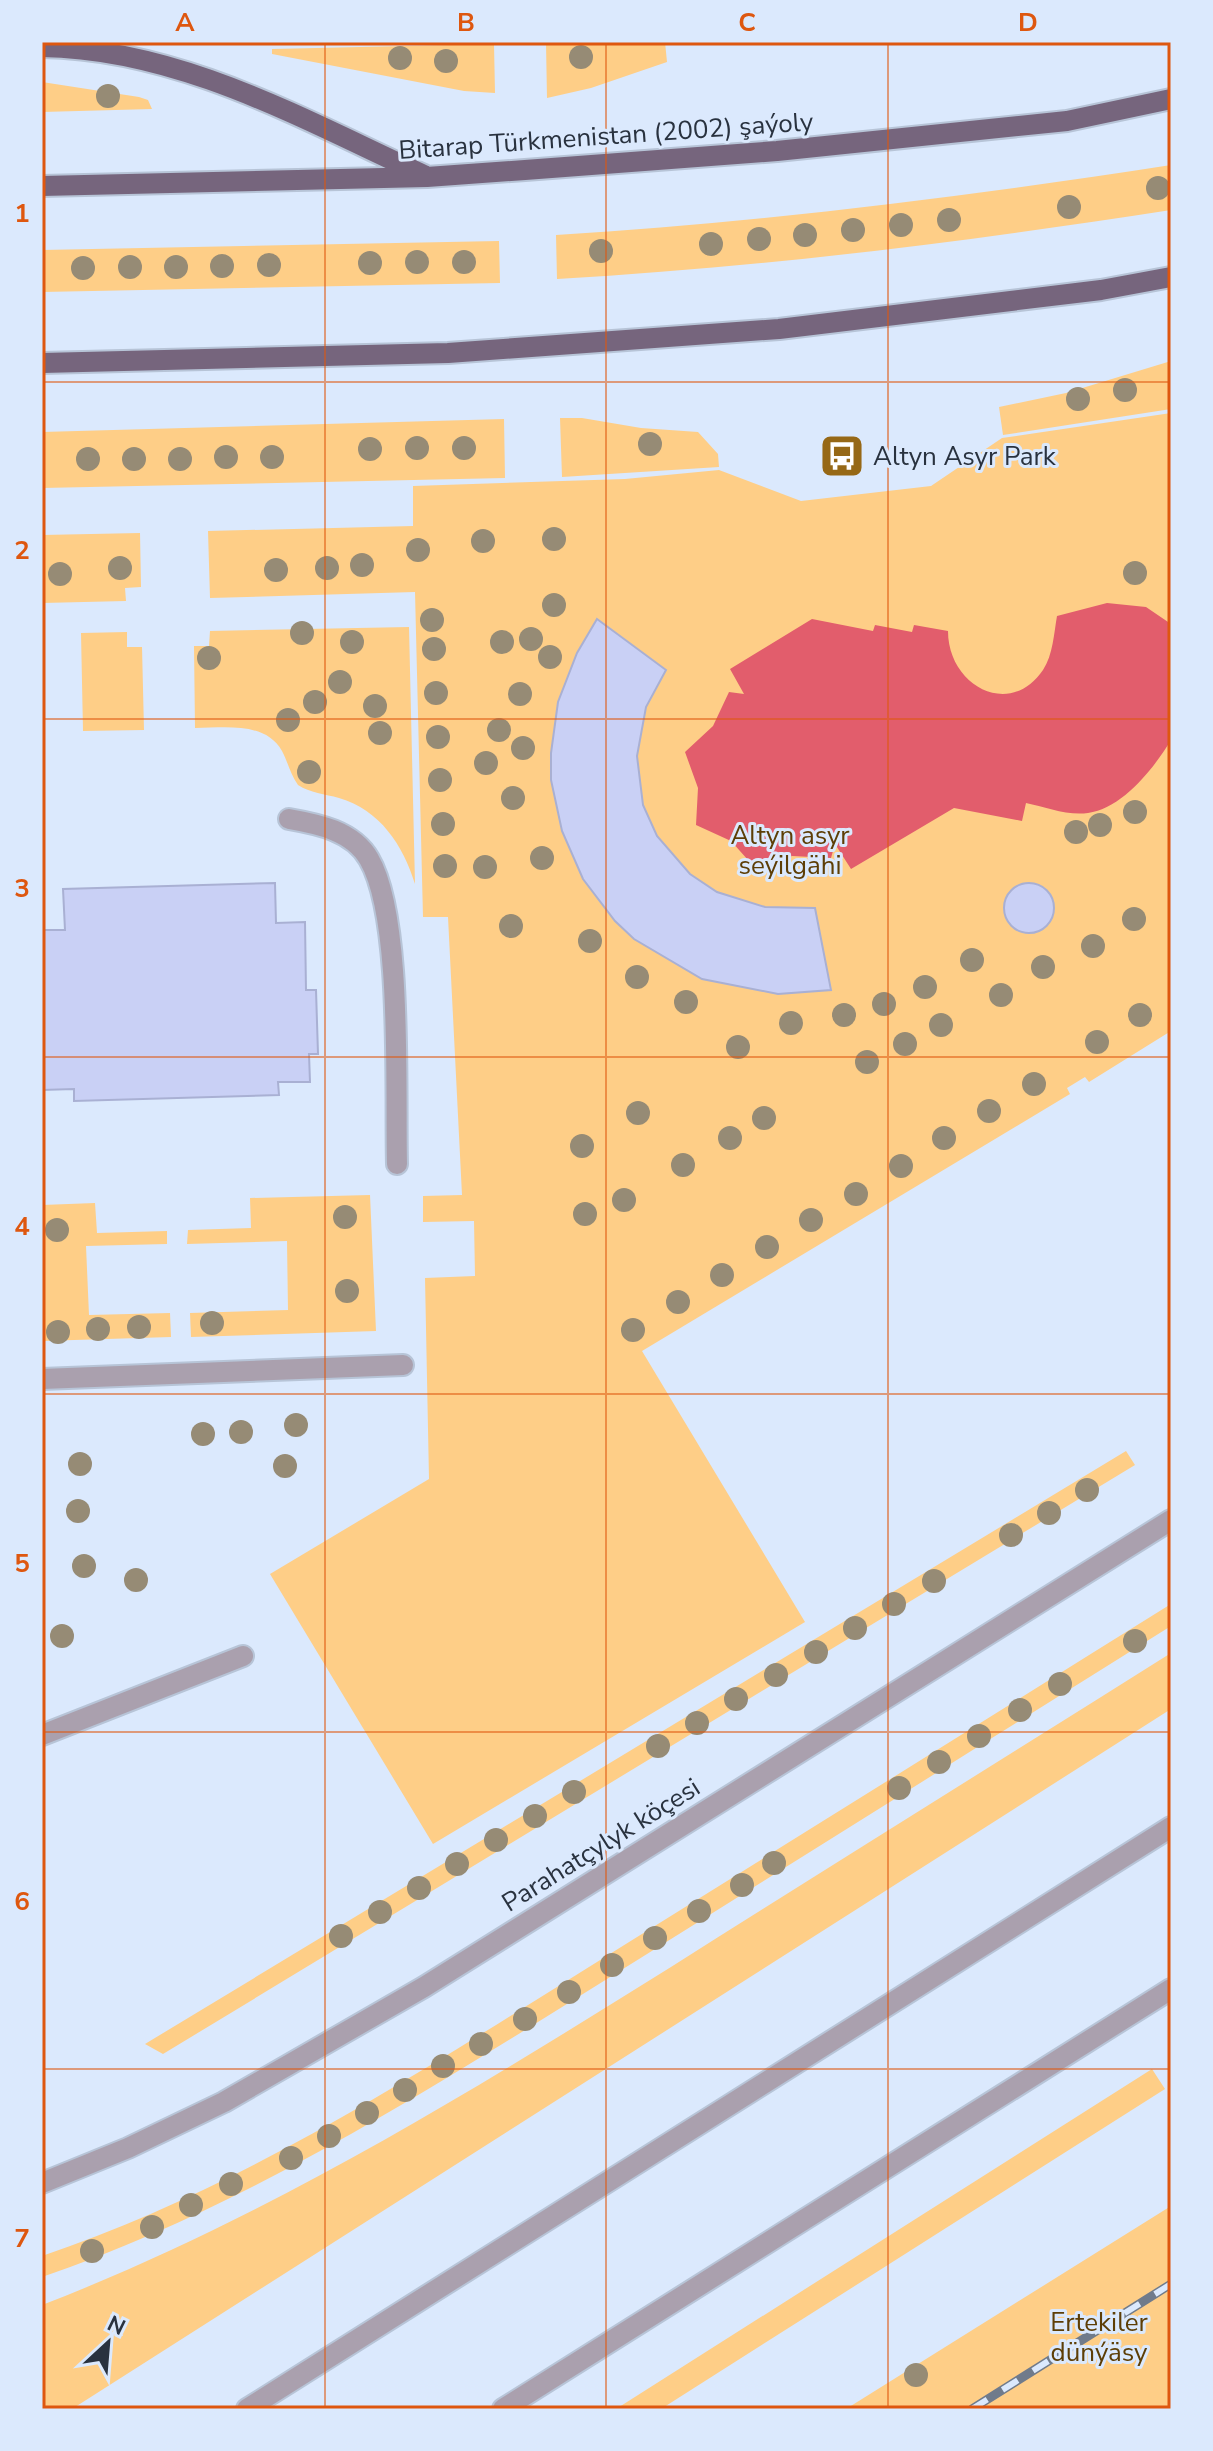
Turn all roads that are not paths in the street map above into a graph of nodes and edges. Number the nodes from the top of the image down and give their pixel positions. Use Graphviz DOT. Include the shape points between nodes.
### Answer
graph roads {
  1 [pos="42,47"];
  2 [pos="1171,99"];
  3 [pos="427,177"];
  4 [pos="42,186"];
  5 [pos="1171,277"];
  6 [pos="42,363"];
  7 [pos="289,819"];
  8 [pos="397,1164"];
  9 [pos="403,1365"];
  10 [pos="42,1379"];
  11 [pos="1171,1520"];
  12 [pos="243,1656"];
  13 [pos="42,1735"];
  14 [pos="1171,1827"];
  15 [pos="1171,1989"];
  16 [pos="42,2183"];
  17 [pos="247,2409"];
  18 [pos="503,2409"];
  1 -- 3 [label="main road" via="124,54 234,87"];
  2 -- 3 [label="main road, Bitarap Türkmenistan (2002) şaýoly" via="1067,121 777,151"];
  3 -- 4 [label="main road, Bitarap Türkmenistan (2002) şaýoly"];
  5 -- 6 [label="main road" via="779,329 448,353"];
  7 -- 8 [label="street" via="346,835 368,858 378,884 390,932"];
  9 -- 10 [label="street"];
  11 -- 16 [label="street, Parahatçylyk köçesi" via="411,1995 224,2102"];
  12 -- 13 [label="street"];
  14 -- 17 [label="street"];
  15 -- 18 [label="street"];
}
